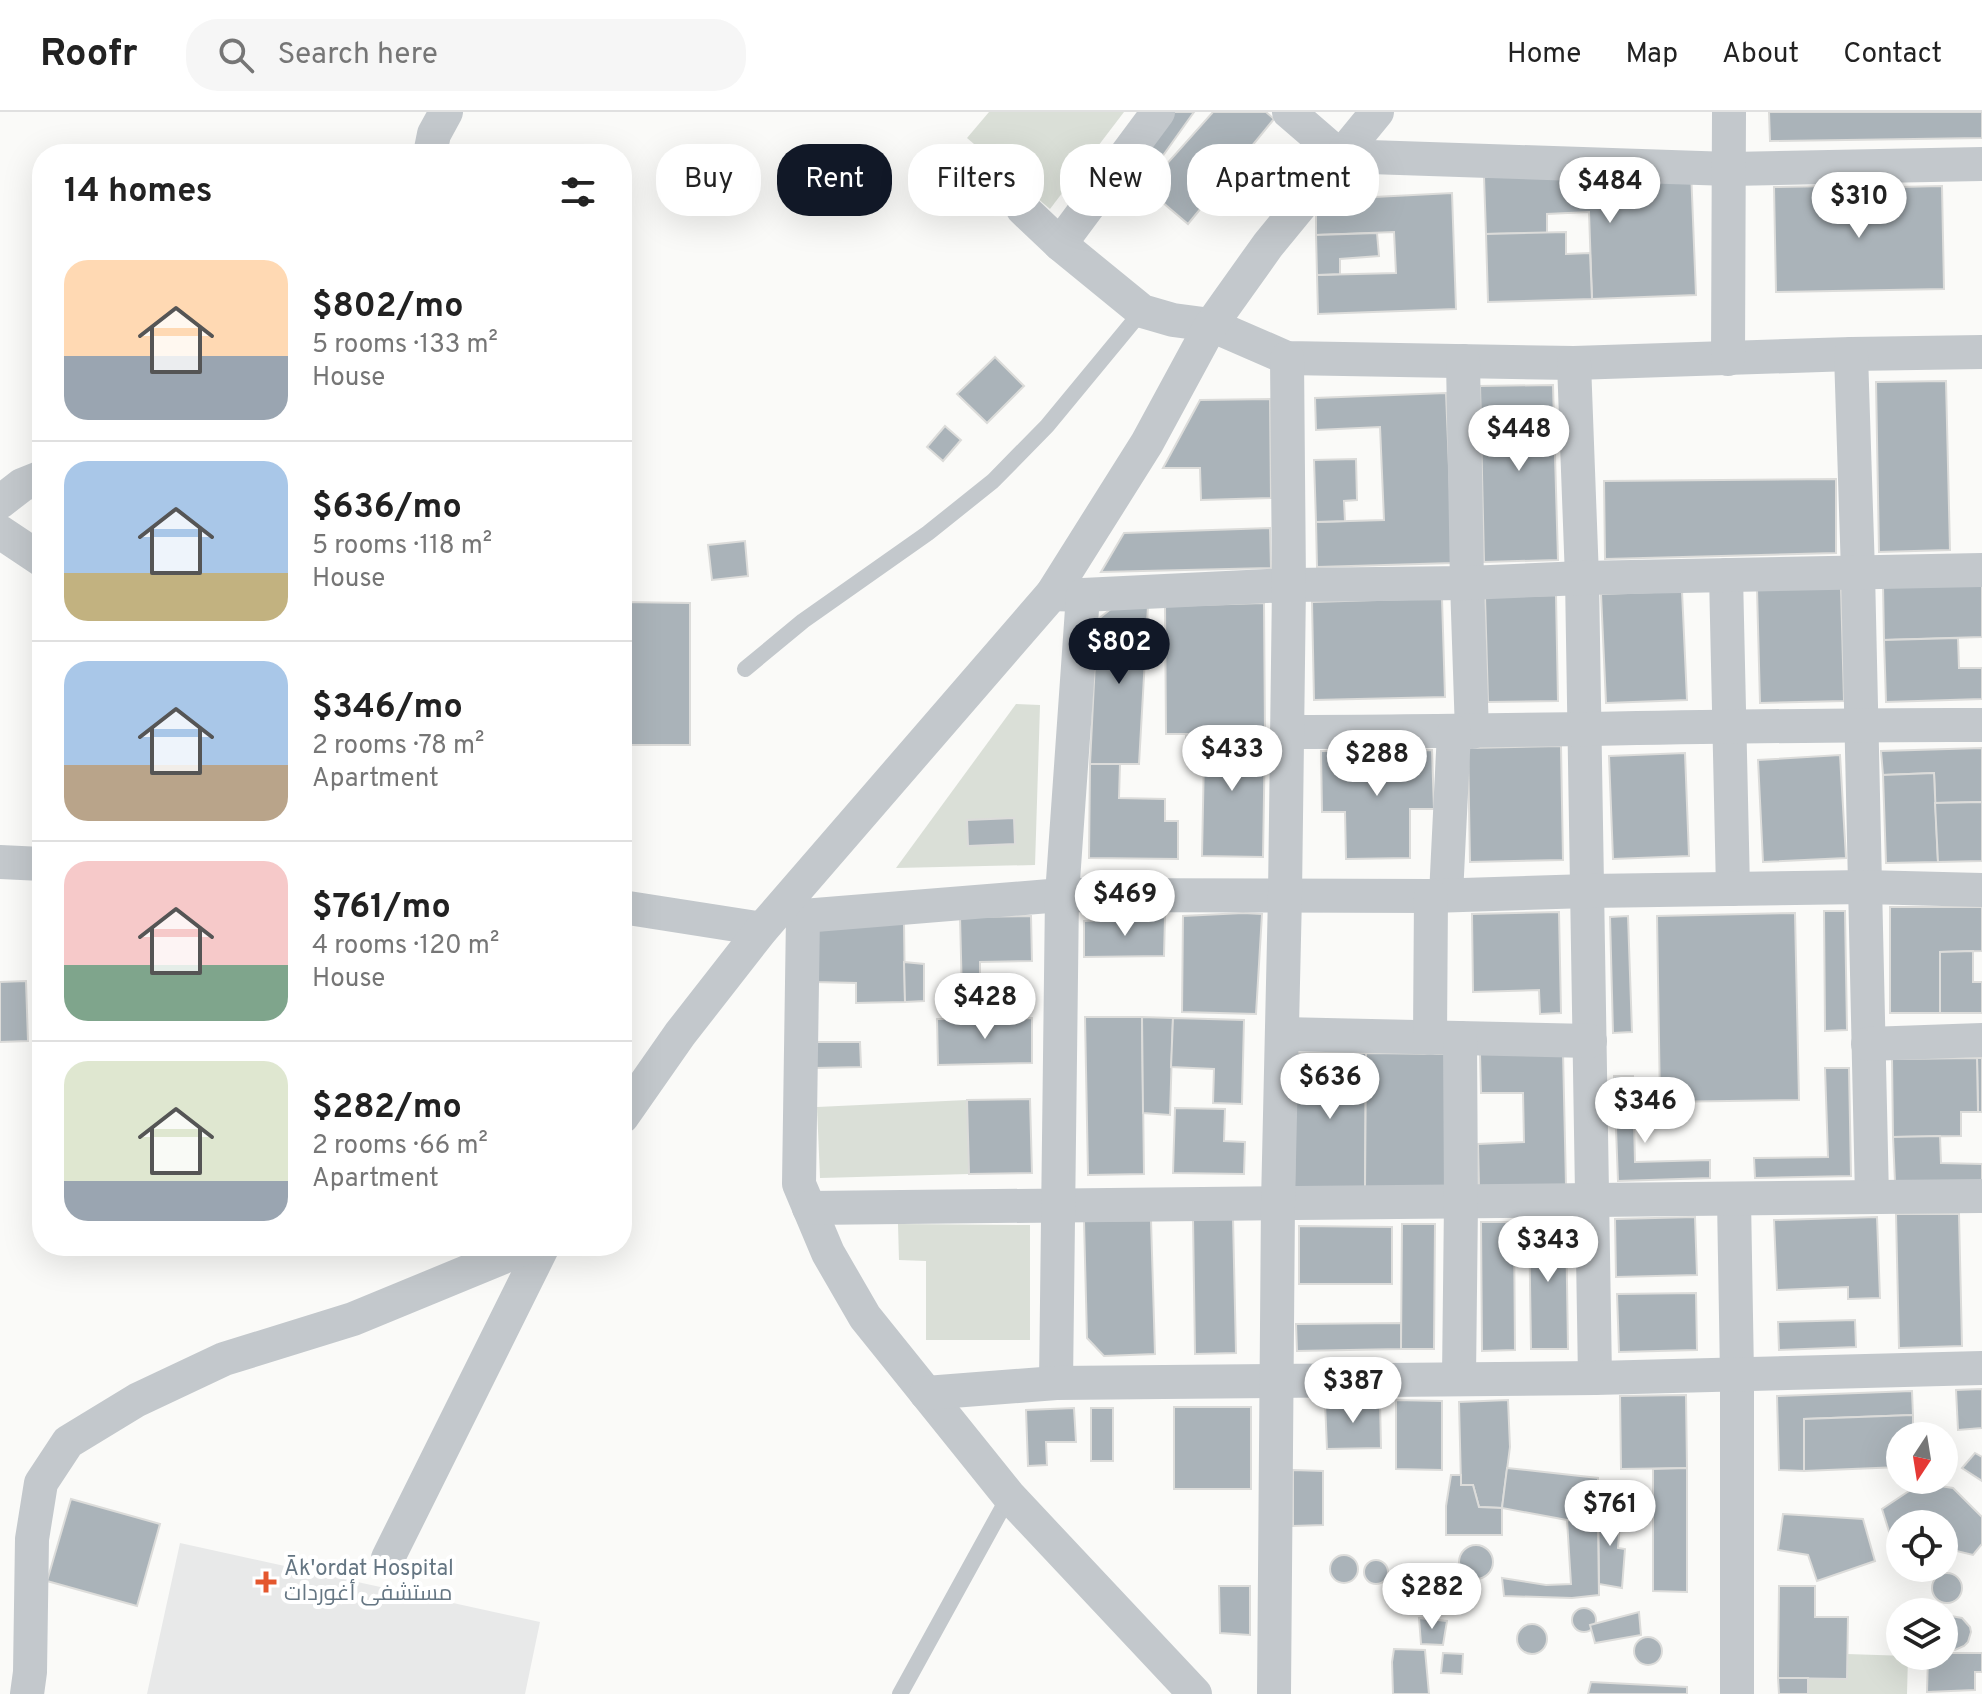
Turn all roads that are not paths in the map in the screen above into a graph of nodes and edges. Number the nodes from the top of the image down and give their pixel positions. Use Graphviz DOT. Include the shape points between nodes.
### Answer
graph roads {
  1 [pos="446,112"];
  2 [pos="1158,112"];
  3 [pos="1289,112"];
  4 [pos="1377,112"];
  5 [pos="1729,112"];
  6 [pos="432,144"];
  7 [pos="1326,144"];
  8 [pos="1350,144"];
  9 [pos="1379,157"];
  10 [pos="1982,164"];
  11 [pos="1730,169"];
  12 [pos="1030,216"];
  13 [pos="1291,216"];
  14 [pos="1060,244"];
  15 [pos="1142,311"];
  16 [pos="1211,325"];
  17 [pos="1982,352"];
  18 [pos="1851,354"];
  19 [pos="1287,358"];
  20 [pos="1728,359"];
  21 [pos="1463,361"];
  22 [pos="1574,363"];
  23 [pos="32,481"];
  24 [pos="0,502"];
  25 [pos="0,532"];
  26 [pos="32,553"];
  27 [pos="1982,570"];
  28 [pos="1858,572"];
  29 [pos="1726,575"];
  30 [pos="1582,578"];
  31 [pos="1467,583"];
  32 [pos="1289,585"];
  33 [pos="1068,595"];
  34 [pos="745,669"];
  35 [pos="1861,725"];
  36 [pos="1982,725"];
  37 [pos="1729,726"];
  38 [pos="1585,729"];
  39 [pos="1287,732"];
  40 [pos="1463,732"];
  41 [pos="1865,887"];
  42 [pos="1733,889"];
  43 [pos="1982,890"];
  44 [pos="1588,891"];
  45 [pos="1062,895"];
  46 [pos="1285,895"];
  47 [pos="1439,896"];
  48 [pos="796,907"];
  49 [pos="632,909"];
  50 [pos="762,929"];
  51 [pos="1282,1034"];
  52 [pos="1445,1038"];
  53 [pos="1982,1040"];
  54 [pos="1590,1041"];
  55 [pos="1868,1044"];
  56 [pos="632,1103"];
  57 [pos="1982,1196"];
  58 [pos="1872,1197"];
  59 [pos="1734,1199"];
  60 [pos="1593,1200"];
  61 [pos="1461,1202"];
  62 [pos="1278,1203"];
  63 [pos="1060,1205"];
  64 [pos="809,1208"];
  65 [pos="506,1256"];
  66 [pos="538,1256"];
  67 [pos="1982,1368"];
  68 [pos="1737,1375"];
  69 [pos="1459,1378"];
  70 [pos="1595,1378"];
  71 [pos="1277,1382"];
  72 [pos="1056,1383"];
  73 [pos="926,1393"];
  74 [pos="1009,1496"];
  75 [pos="388,1558"];
  76 [pos="27,1694"];
  77 [pos="900,1694"];
  78 [pos="1195,1694"];
  79 [pos="1274,1694"];
  80 [pos="1737,1694"];
  1 -- 6 [label="street"];
  2 -- 14 [label="street"];
  3 -- 7 [label="street"];
  4 -- 8 [label="street"];
  5 -- 11 [label="street"];
  9 -- 11 [label="street"];
  10 -- 11 [label="street"];
  11 -- 20 [label="street"];
  12 -- 14 [label="street"];
  13 -- 16 [label="street"];
  14 -- 15 [label="street"];
  15 -- 16 [label="street"];
  15 -- 34 [label="lane" via="1047,426 993,481"];
  16 -- 19 [label="street"];
  16 -- 33 [label="street"];
  17 -- 18 [label="street"];
  18 -- 20 [label="street"];
  18 -- 28 [label="street"];
  19 -- 21 [label="street"];
  19 -- 32 [label="street"];
  20 -- 22 [label="street"];
  21 -- 22 [label="street"];
  21 -- 31 [label="street"];
  22 -- 30 [label="street"];
  23 -- 24 [label="street"];
  25 -- 26 [label="street"];
  27 -- 28 [label="street"];
  28 -- 29 [label="street"];
  28 -- 35 [label="street"];
  29 -- 30 [label="street"];
  29 -- 37 [label="street"];
  30 -- 31 [label="street"];
  30 -- 38 [label="street"];
  31 -- 32 [label="street"];
  31 -- 40 [label="street"];
  32 -- 33 [label="street"];
  32 -- 39 [label="street"];
  33 -- 45 [label="street"];
  33 -- 48 [label="street"];
  35 -- 36 [label="street"];
  35 -- 37 [label="street"];
  35 -- 41 [label="street"];
  37 -- 38 [label="street"];
  37 -- 42 [label="street"];
  38 -- 40 [label="street"];
  38 -- 44 [label="street"];
  39 -- 40 [label="street"];
  39 -- 46 [label="street"];
  40 -- 47 [label="street"];
  41 -- 42 [label="street"];
  41 -- 43 [label="street"];
  41 -- 55 [label="street"];
  42 -- 44 [label="street"];
  44 -- 47 [label="street"];
  44 -- 54 [label="street"];
  45 -- 46 [label="street"];
  45 -- 48 [label="street"];
  45 -- 63 [label="street"];
  46 -- 47 [label="street"];
  46 -- 51 [label="street"];
  47 -- 52 [label="street"];
  48 -- 50 [label="street"];
  48 -- 64 [label="street" via="799,1184"];
  49 -- 50 [label="street"];
  50 -- 56 [label="street"];
  51 -- 52 [label="street"];
  51 -- 62 [label="street"];
  52 -- 54 [label="street"];
  52 -- 61 [label="street"];
  53 -- 55 [label="street"];
  54 -- 60 [label="street"];
  55 -- 58 [label="street"];
  57 -- 58 [label="street"];
  58 -- 59 [label="street"];
  59 -- 60 [label="street"];
  59 -- 68 [label="street"];
  60 -- 61 [label="street"];
  60 -- 70 [label="street"];
  61 -- 62 [label="street"];
  61 -- 69 [label="street"];
  62 -- 63 [label="street"];
  62 -- 71 [label="street"];
  63 -- 64 [label="street"];
  63 -- 72 [label="street"];
  64 -- 73 [label="street" via="865,1317"];
  65 -- 76 [label="street" via="353,1319 224,1359 137,1400 68,1442 41,1483 32,1539"];
  66 -- 75 [label="street"];
  67 -- 68 [label="street"];
  68 -- 70 [label="street"];
  68 -- 80 [label="street"];
  69 -- 70 [label="street"];
  69 -- 71 [label="street"];
  71 -- 72 [label="street"];
  71 -- 79 [label="street"];
  72 -- 73 [label="street"];
  73 -- 74 [label="street"];
  74 -- 77 [label="lane"];
  74 -- 78 [label="street"];
}
